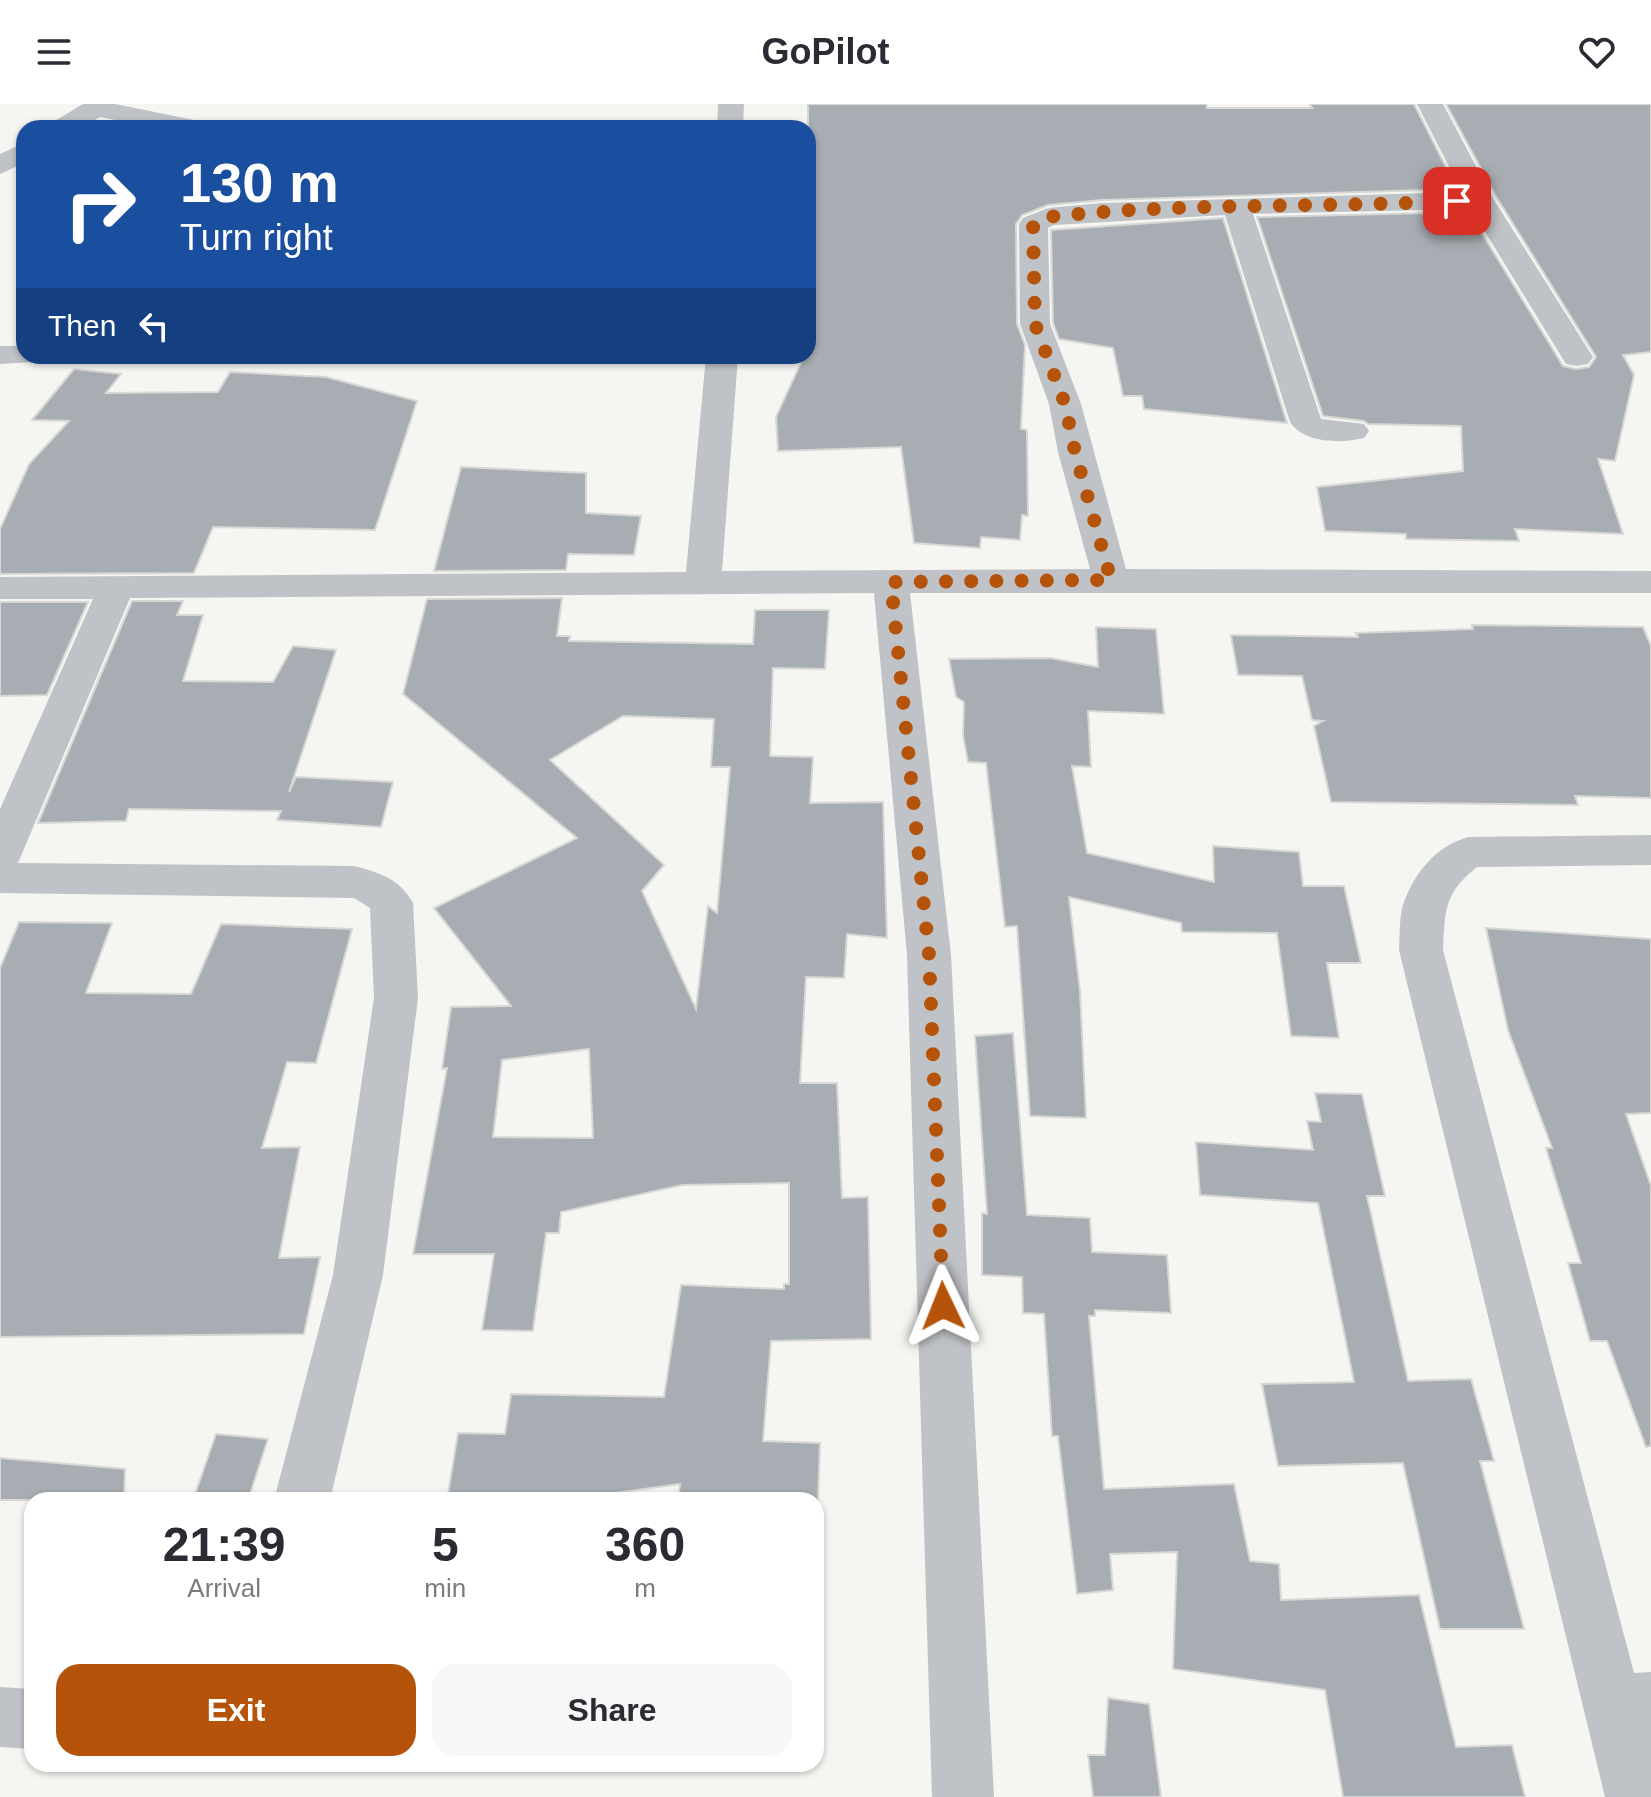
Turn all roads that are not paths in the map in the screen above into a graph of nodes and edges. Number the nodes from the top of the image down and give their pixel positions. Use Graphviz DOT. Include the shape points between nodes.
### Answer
graph roads {
  1 [pos="1430,104"];
  2 [pos="99,106"];
  3 [pos="75,120"];
  4 [pos="160,120"];
  5 [pos="1480,200"];
  6 [pos="1237,207"];
  7 [pos="1577,357"];
  8 [pos="721,364"];
  9 [pos="1352,431"];
  10 [pos="1111,580"];
  11 [pos="703,581"];
  12 [pos="891,582"];
  13 [pos="1651,582"];
  14 [pos="117,586"];
  15 [pos="0,588"];
  16 [pos="1651,850"];
  17 [pos="0,857"];
  18 [pos="0,878"];
  19 [pos="304,1492"];
  20 [pos="1631,1702"];
  21 [pos="0,1717"];
  22 [pos="24,1718"];
  23 [pos="963,1797"];
  24 [pos="1636,1797"];
  1 -- 5 [label="street"];
  2 -- 3 [label="street"];
  2 -- 4 [label="street"];
  5 -- 6 [label="street"];
  5 -- 7 [label="street"];
  6 -- 9 [label="street" via="1306,422 1312,428"];
  6 -- 10 [label="street" via="1133,208 1048,217 1033,224 1035,324 1065,404"];
  8 -- 11 [label="street"];
  10 -- 12 [label="street"];
  10 -- 13 [label="street"];
  11 -- 12 [label="street"];
  11 -- 14 [label="street"];
  12 -- 23 [label="street" via="929,955"];
  14 -- 15 [label="street"];
  14 -- 17 [label="street"];
  16 -- 20 [label="street" via="1468,852 1441,873 1424,906 1421,950"];
  18 -- 19 [label="street" via="354,882 374,887 391,903 396,998 358,1275"];
  20 -- 24 [label="street"];
  21 -- 22 [label="street"];
}
